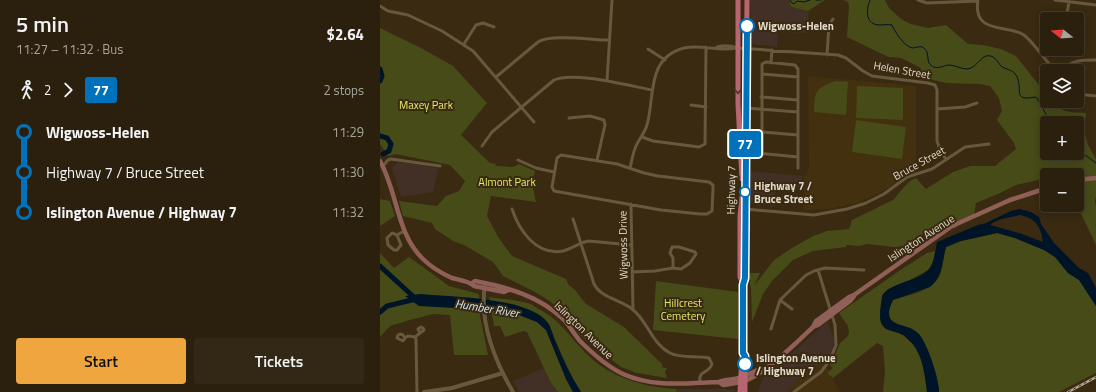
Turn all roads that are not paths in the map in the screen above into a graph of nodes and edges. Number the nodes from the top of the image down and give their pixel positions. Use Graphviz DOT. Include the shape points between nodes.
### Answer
graph roads {
  1 [pos="612,0"];
  2 [pos="738,0"];
  3 [pos="747,0"];
  4 [pos="918,0"];
  5 [pos="1055,0"];
  6 [pos="978,1"];
  7 [pos="1069,2"];
  8 [pos="1096,5"];
  9 [pos="380,6"];
  10 [pos="1067,12"];
  11 [pos="833,19"];
  12 [pos="494,27"];
  13 [pos="609,40"];
  14 [pos="464,44"];
  15 [pos="706,48"];
  16 [pos="738,48"];
  17 [pos="747,48"];
  18 [pos="648,49"];
  19 [pos="772,50"];
  20 [pos="827,54"];
  21 [pos="665,60"];
  22 [pos="1096,60"];
  23 [pos="771,63"];
  24 [pos="1049,64"];
  25 [pos="1068,64"];
  26 [pos="762,74"];
  27 [pos="496,77"];
  28 [pos="798,77"];
  29 [pos="607,81"];
  30 [pos="652,90"];
  31 [pos="1084,95"];
  32 [pos="1096,96"];
  33 [pos="761,97"];
  34 [pos="798,100"];
  35 [pos="978,102"];
  36 [pos="691,106"];
  37 [pos="706,107"];
  38 [pos="522,108"];
  39 [pos="746,108"];
  40 [pos="761,109"];
  41 [pos="937,109"];
  42 [pos="798,112"];
  43 [pos="569,118"];
  44 [pos="534,122"];
  45 [pos="762,132"];
  46 [pos="798,135"];
  47 [pos="642,137"];
  48 [pos="989,144"];
  49 [pos="482,146"];
  50 [pos="745,152"];
  51 [pos="762,154"];
  52 [pos="798,157"];
  53 [pos="946,159"];
  54 [pos="518,160"];
  55 [pos="597,160"];
  56 [pos="380,161"];
  57 [pos="383,166"];
  58 [pos="440,166"];
  59 [pos="630,168"];
  60 [pos="798,168"];
  61 [pos="554,172"];
  62 [pos="1096,178"];
  63 [pos="1084,179"];
  64 [pos="1040,190"];
  65 [pos="631,204"];
  66 [pos="512,208"];
  67 [pos="743,209"];
  68 [pos="573,219"];
  69 [pos="404,231"];
  70 [pos="397,235"];
  71 [pos="581,243"];
  72 [pos="632,245"];
  73 [pos="673,268"];
  74 [pos="818,270"];
  75 [pos="864,270"];
  76 [pos="632,272"];
  77 [pos="485,286"];
  78 [pos="780,300"];
  79 [pos="633,309"];
  80 [pos="792,310"];
  81 [pos="830,313"];
  82 [pos="771,329"];
  83 [pos="420,333"];
  84 [pos="415,337"];
  85 [pos="405,338"];
  86 [pos="503,373"];
  87 [pos="743,379"];
  88 [pos="700,383"];
  89 [pos="453,390"];
  90 [pos="436,391"];
  91 [pos="417,392"];
  92 [pos="424,392"];
  93 [pos="513,392"];
  94 [pos="740,392"];
  95 [pos="745,392"];
  96 [pos="794,392"];
  1 -- 13 [label="street"];
  2 -- 16 [label="main road, Highway 7"];
  3 -- 17 [label="main road, Highway 7"];
  4 -- 6 [label="street" via="927,3"];
  5 -- 7 [label="street"];
  6 -- 24 [label="street" via="979,13 986,23 1022,34"];
  7 -- 8 [label="street"];
  7 -- 10 [label="street"];
  9 -- 14 [label="street" via="412,17"];
  11 -- 20 [label="street" via="829,25"];
  12 -- 14 [label="street" via="483,23 476,25"];
  13 -- 27 [label="street" via="546,38"];
  13 -- 29 [label="street"];
  14 -- 27 [label="street"];
  15 -- 16 [label="street"];
  15 -- 21 [label="street" via="684,48"];
  15 -- 37 [label="street"];
  16 -- 17 [label="street, Helen Street"];
  16 -- 67 [label="main road, Highway 7, one-way" via="738,119"];
  17 -- 19 [label="street, Helen Street"];
  17 -- 39 [label="main road, Highway 7"];
  18 -- 21 [label="street"];
  19 -- 20 [label="street, Helen Street"];
  19 -- 23 [label="street"];
  20 -- 41 [label="street, Helen Street" via="846,58 872,76 935,85"];
  21 -- 30 [label="street" via="655,75"];
  22 -- 25 [label="street" via="1084,59"];
  23 -- 26 [label="street" via="762,64"];
  23 -- 28 [label="street" via="795,65"];
  26 -- 28 [label="street"];
  26 -- 33 [label="street"];
  27 -- 38 [label="street"];
  28 -- 34 [label="street"];
  29 -- 30 [label="street"];
  29 -- 38 [label="street" via="560,77"];
  30 -- 47 [label="street" via="647,125"];
  31 -- 32 [label="street"];
  33 -- 34 [label="street"];
  33 -- 40 [label="street"];
  34 -- 42 [label="street"];
  35 -- 41 [label="street" via="965,107"];
  36 -- 37 [label="street"];
  37 -- 47 [label="street" via="706,141 702,146 653,141"];
  38 -- 44 [label="street"];
  38 -- 49 [label="street" via="492,132"];
  39 -- 40 [label="street"];
  39 -- 50 [label="main road, Highway 7"];
  40 -- 42 [label="street"];
  40 -- 45 [label="street"];
  41 -- 53 [label="street, Helen Street" via="937,141 940,152"];
  42 -- 46 [label="street"];
  43 -- 55 [label="street" via="590,116 604,120"];
  45 -- 46 [label="street"];
  45 -- 51 [label="street"];
  46 -- 52 [label="street"];
  47 -- 59 [label="street" via="634,150"];
  48 -- 53 [label="street, Bruce Street" via="965,147"];
  50 -- 51 [label="street"];
  50 -- 67 [label="main road, Highway 7"];
  51 -- 52 [label="street"];
  52 -- 60 [label="street"];
  53 -- 67 [label="street, Bruce Street" via="928,171 908,177 884,194 847,209 814,215"];
  54 -- 61 [label="street"];
  55 -- 59 [label="street, Wigwoss Drive"];
  55 -- 61 [label="street, Wigwoss Drive" via="561,155 557,158"];
  56 -- 57 [label="main road, Islington Avenue"];
  57 -- 58 [label="street" via="391,159"];
  57 -- 69 [label="main road, Islington Avenue"];
  59 -- 65 [label="street, Wigwoss Drive" via="658,176 709,182 713,185 713,209 707,214 661,210"];
  61 -- 65 [label="street, Wigwoss Drive" via="554,191"];
  62 -- 63 [label="main road"];
  64 -- 81 [label="main road, Islington Avenue" via="1010,200 952,226"];
  65 -- 72 [label="street, Wigwoss Drive"];
  66 -- 71 [label="street" via="522,231 539,247 555,252 567,250"];
  67 -- 87 [label="main road, Highway 7"];
  68 -- 71 [label="street"];
  69 -- 70 [label="street"];
  69 -- 77 [label="main road, Islington Avenue" via="418,254 434,268 451,277 472,283 475,281"];
  70 -- 70 [label="street" via="392,233 387,238 388,245 394,250 401,245"];
  71 -- 72 [label="street" via="593,241"];
  71 -- 79 [label="street" via="597,289"];
  72 -- 76 [label="street, Wigwoss Drive"];
  73 -- 73 [label="street" via="681,269 686,266 693,260 695,252 672,247 670,253"];
  73 -- 76 [label="street"];
  74 -- 75 [label="street"];
  74 -- 78 [label="street" via="802,278"];
  74 -- 81 [label="street"];
  76 -- 79 [label="street, Wigwoss Drive"];
  77 -- 86 [label="street" via="488,333"];
  77 -- 88 [label="main road, Islington Avenue" via="505,287 540,302 567,323 600,360 624,374 652,382"];
  78 -- 80 [label="street"];
  78 -- 82 [label="street"];
  79 -- 88 [label="street" via="663,348 684,357 709,358 711,367 699,376"];
  81 -- 87 [label="main road, Islington Avenue" via="761,373"];
  81 -- 96 [label="street" via="837,341 831,358 821,372"];
  83 -- 84 [label="street"];
  84 -- 85 [label="street"];
  84 -- 91 [label="street"];
  86 -- 89 [label="street"];
  86 -- 93 [label="street"];
  87 -- 88 [label="main road, Islington Avenue"];
  87 -- 94 [label="main road, Highway 7"];
  87 -- 95 [label="main road, Highway 7"];
  89 -- 90 [label="street"];
  90 -- 92 [label="street"];
}
